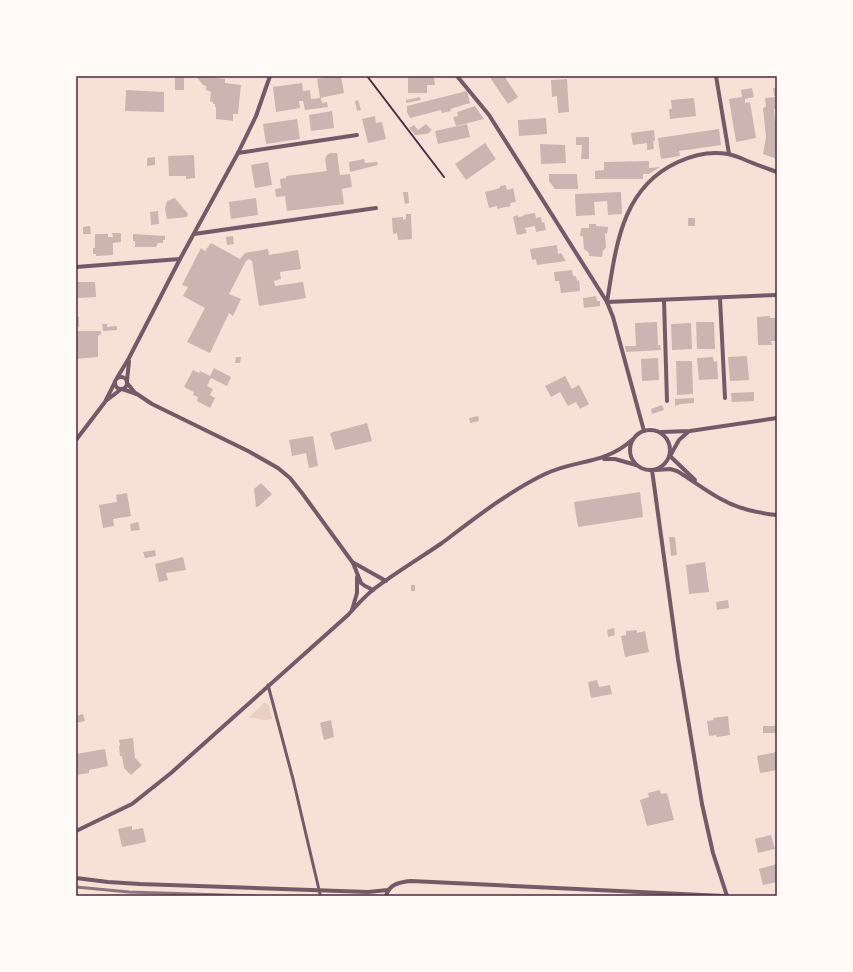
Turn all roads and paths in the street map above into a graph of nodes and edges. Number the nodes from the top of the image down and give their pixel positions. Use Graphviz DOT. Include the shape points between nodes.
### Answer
graph roads {
  1 [pos="270,76"];
  2 [pos="367,76"];
  3 [pos="458,76"];
  4 [pos="716,76"];
  5 [pos="357,136"];
  6 [pos="238,152"];
  7 [pos="729,154"];
  8 [pos="777,172"];
  9 [pos="444,177"];
  10 [pos="376,208"];
  11 [pos="194,234"];
  12 [pos="180,259"];
  13 [pos="76,266"];
  14 [pos="777,295"];
  15 [pos="720,298"];
  16 [pos="664,300"];
  17 [pos="606,302"];
  18 [pos="129,358"];
  19 [pos="116,380"];
  20 [pos="127,382"];
  21 [pos="121,390"];
  22 [pos="137,394"];
  23 [pos="725,398"];
  24 [pos="667,401"];
  25 [pos="105,402"];
  26 [pos="777,418"];
  27 [pos="644,431"];
  28 [pos="690,431"];
  29 [pos="661,432"];
  30 [pos="76,440"];
  31 [pos="632,440"];
  32 [pos="670,456"];
  33 [pos="600,459"];
  34 [pos="637,465"];
  35 [pos="654,470"];
  36 [pos="703,488"];
  37 [pos="777,515"];
  38 [pos="353,563"];
  39 [pos="357,575"];
  40 [pos="386,581"];
  41 [pos="373,590"];
  42 [pos="351,611"];
  43 [pos="268,685"];
  44 [pos="76,831"];
  45 [pos="76,878"];
  46 [pos="388,890"];
  47 [pos="319,892"];
  48 [pos="386,896"];
  49 [pos="724,896"];
  50 [pos="727,896"];
  1 -- 6 [label="street" via="256,116"];
  2 -- 9 [label="path"];
  3 -- 17 [label="street" via="489,115"];
  4 -- 7 [label="street"];
  5 -- 6 [label="street"];
  6 -- 11 [label="street"];
  7 -- 8 [label="street"];
  7 -- 17 [label="street" via="710,153 692,156 672,164 645,184 635,198 620,232"];
  10 -- 11 [label="street"];
  11 -- 12 [label="street"];
  12 -- 13 [label="street"];
  12 -- 18 [label="street"];
  14 -- 15 [label="street"];
  15 -- 16 [label="street"];
  15 -- 23 [label="street"];
  16 -- 17 [label="street"];
  16 -- 24 [label="street"];
  17 -- 27 [label="street" via="613,317"];
  18 -- 19 [label="street"];
  18 -- 20 [label="street"];
  19 -- 20 [label="street" via="122,377"];
  19 -- 21 [label="street" via="115,386"];
  19 -- 25 [label="street"];
  20 -- 21 [label="street" via="126,387"];
  20 -- 22 [label="street"];
  21 -- 22 [label="street"];
  21 -- 25 [label="street"];
  22 -- 38 [label="street" via="278,468 302,493"];
  25 -- 30 [label="street"];
  26 -- 28 [label="street"];
  27 -- 29 [label="street"];
  27 -- 31 [label="street"];
  28 -- 29 [label="street"];
  28 -- 32 [label="street" via="682,436"];
  29 -- 32 [label="street" via="670,442"];
  31 -- 33 [label="street" via="616,453"];
  31 -- 34 [label="street" via="630,454"];
  32 -- 35 [label="street" via="667,462"];
  32 -- 36 [label="street"];
  33 -- 34 [label="street" via="615,459"];
  33 -- 40 [label="street" via="546,473 496,502"];
  34 -- 35 [label="street" via="643,469"];
  35 -- 36 [label="street" via="676,471"];
  35 -- 50 [label="street" via="678,658 702,804 713,853"];
  36 -- 37 [label="street" via="722,500 742,508"];
  38 -- 39 [label="street"];
  38 -- 40 [label="street"];
  39 -- 41 [label="street" via="364,586"];
  39 -- 42 [label="street" via="357,593"];
  40 -- 41 [label="street"];
  41 -- 42 [label="street"];
  42 -- 43 [label="street"];
  43 -- 44 [label="street" via="172,773 132,804"];
  43 -- 47 [label="lane"];
  45 -- 47 [label="street" via="140,884"];
  46 -- 47 [label="street"];
  46 -- 48 [label="street"];
  46 -- 49 [label="street" via="401,882 411,881"];
}
